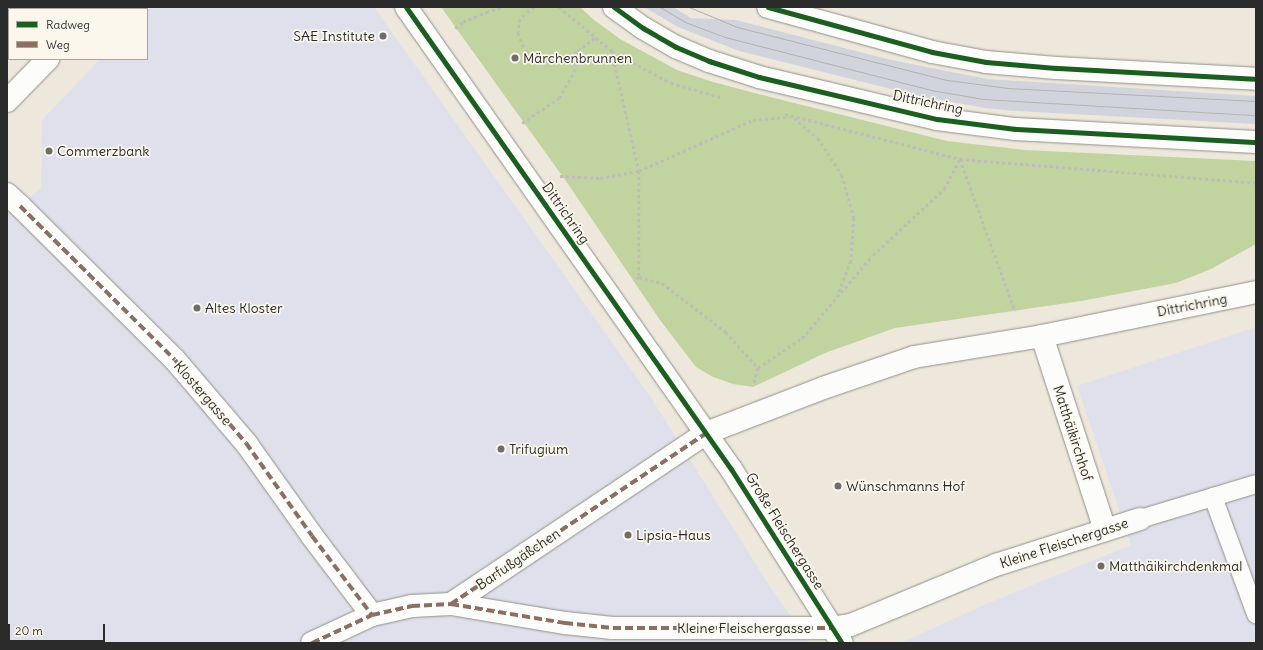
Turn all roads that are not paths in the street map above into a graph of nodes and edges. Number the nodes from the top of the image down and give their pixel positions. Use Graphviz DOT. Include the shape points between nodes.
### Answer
graph roads {
  1 [pos="406,7"];
  2 [pos="614,7"];
  3 [pos="768,7"];
  4 [pos="47,60"];
  5 [pos="1256,79"];
  6 [pos="7,101"];
  7 [pos="1256,142"];
  8 [pos="13,200"];
  9 [pos="1256,292"];
  10 [pos="1042,336"];
  11 [pos="706,433"];
  12 [pos="1256,484"];
  13 [pos="1213,497"];
  14 [pos="1140,519"];
  15 [pos="1105,530"];
  16 [pos="451,604"];
  17 [pos="372,614"];
  18 [pos="1256,614"];
  19 [pos="836,636"];
  20 [pos="312,643"];
  1 -- 11 [label="street, Dittrichring"];
  2 -- 7 [label="street, Dittrichring" via="676,47 709,61 759,77 937,119 1015,129"];
  3 -- 5 [label="street" via="932,52 986,62"];
  4 -- 6 [label="street"];
  8 -- 17 [label="street, Klostergasse" via="175,360 246,443 312,536"];
  9 -- 10 [label="street, Dittrichring"];
  10 -- 11 [label="street, Dittrichring" via="914,357 823,388"];
  10 -- 15 [label="street, Matthäikirchhof"];
  11 -- 16 [label="street, Barfußgäßchen"];
  11 -- 19 [label="street, Große Fleischergasse"];
  12 -- 13 [label="lane"];
  13 -- 14 [label="lane"];
  13 -- 18 [label="lane"];
  14 -- 15 [label="street, Kleine Fleischergasse"];
  15 -- 19 [label="street, Kleine Fleischergasse" via="996,564 851,625"];
  16 -- 17 [label="street" via="412,606"];
  16 -- 19 [label="street, Kleine Fleischergasse" via="565,623 613,628"];
  17 -- 20 [label="street"];
}
